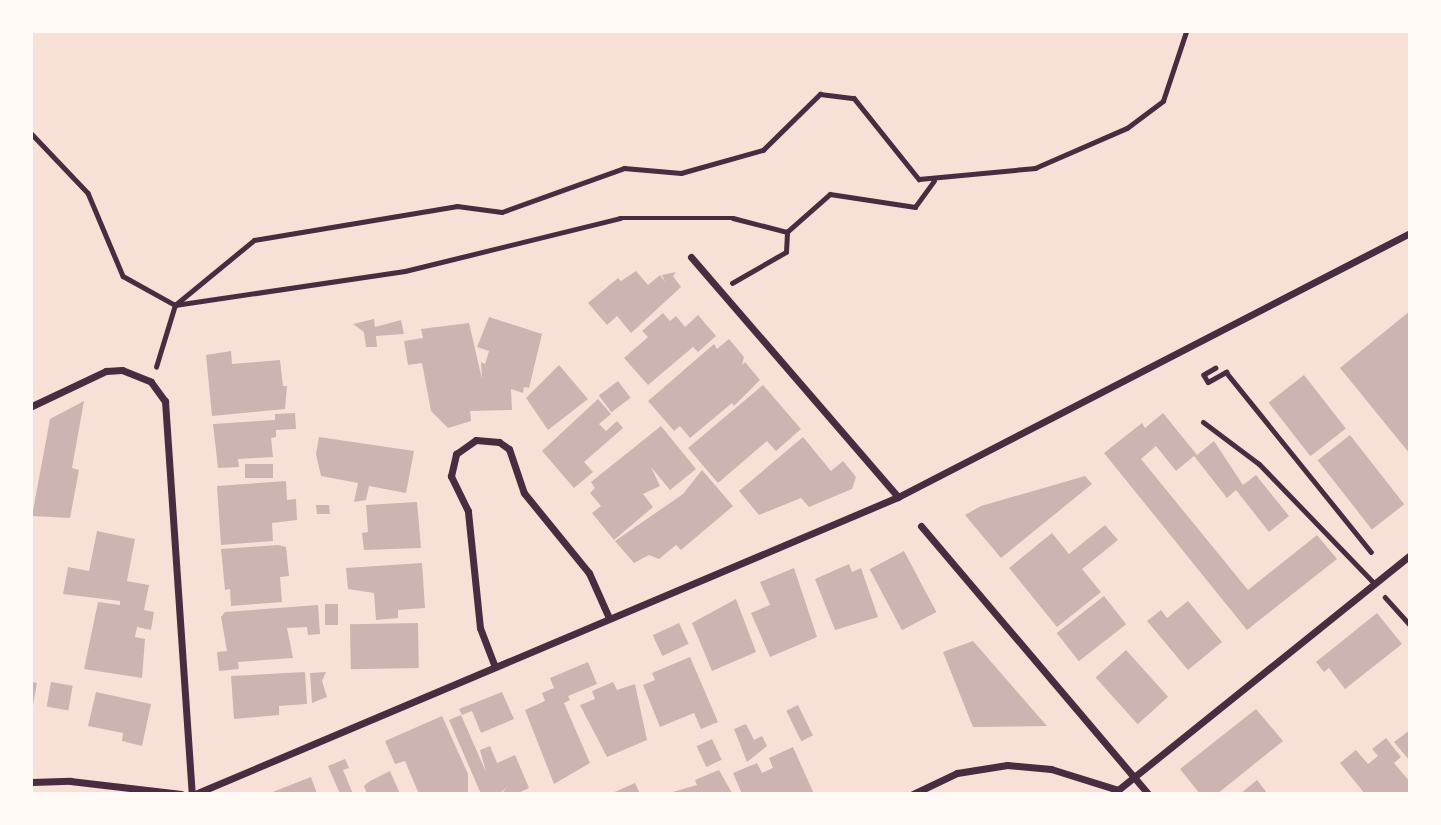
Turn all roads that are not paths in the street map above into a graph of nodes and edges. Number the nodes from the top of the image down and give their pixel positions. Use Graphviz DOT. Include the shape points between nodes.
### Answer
graph roads {
  1 [pos="1409,233"];
  2 [pos="691,257"];
  3 [pos="32,406"];
  4 [pos="1203,422"];
  5 [pos="898,497"];
  6 [pos="921,526"];
  7 [pos="1409,555"];
  8 [pos="1374,583"];
  9 [pos="609,618"];
  10 [pos="495,667"];
  11 [pos="1134,777"];
  12 [pos="32,782"];
  13 [pos="1115,792"];
  14 [pos="181,793"];
  15 [pos="193,793"];
  16 [pos="913,793"];
  17 [pos="1148,793"];
  1 -- 5 [label="street"];
  2 -- 5 [label="street"];
  3 -- 15 [label="street" via="106,372 136,372 151,382 165,401"];
  4 -- 8 [label="lane" via="1259,464"];
  5 -- 9 [label="street"];
  6 -- 11 [label="street"];
  7 -- 8 [label="street"];
  8 -- 11 [label="street"];
  9 -- 10 [label="street"];
  9 -- 10 [label="street" via="589,573 524,492 516,458 499,442 476,440 456,454 451,476 468,511 480,628"];
  10 -- 15 [label="street"];
  11 -- 13 [label="street"];
  11 -- 17 [label="street"];
  12 -- 14 [label="street" via="70,781"];
  13 -- 16 [label="street" via="1051,769 1007,765 957,773"];
}
